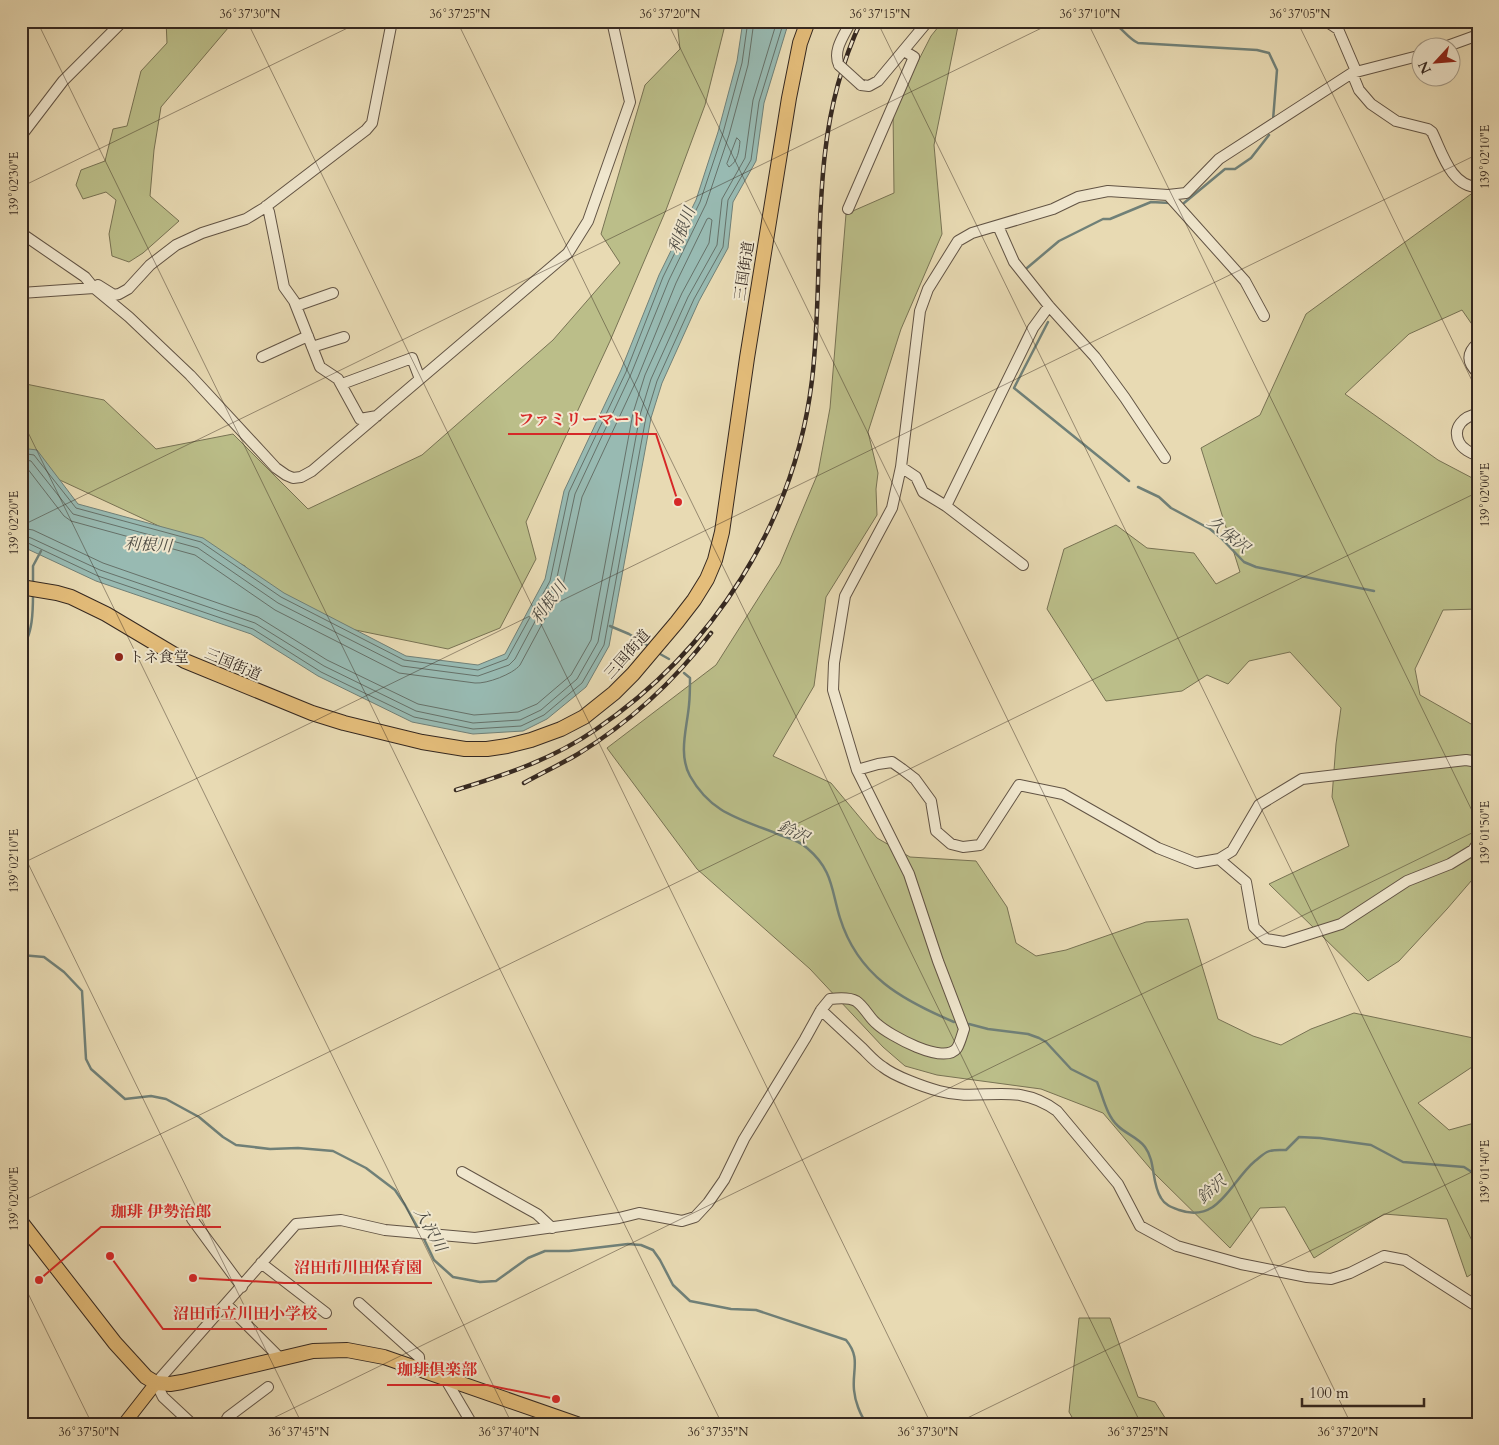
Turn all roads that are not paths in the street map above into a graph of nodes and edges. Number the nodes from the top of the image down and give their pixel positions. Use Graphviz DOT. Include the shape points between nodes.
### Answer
graph roads {
  1 [pos="123,21"];
  2 [pos="392,21"];
  3 [pos="612,21"];
  4 [pos="808,21"];
  5 [pos="852,21"];
  6 [pos="928,21"];
  7 [pos="1326,21"];
  8 [pos="1478,35"];
  9 [pos="1462,41"];
  10 [pos="904,51"];
  11 [pos="1412,58"];
  12 [pos="1354,72"];
  13 [pos="21,136"];
  14 [pos="1478,187"];
  15 [pos="1168,194"];
  16 [pos="266,206"];
  17 [pos="848,209"];
  18 [pos="998,226"];
  19 [pos="21,233"];
  20 [pos="94,288"];
  21 [pos="21,293"];
  22 [pos="333,293"];
  23 [pos="296,306"];
  24 [pos="1049,306"];
  25 [pos="1264,316"];
  26 [pos="308,336"];
  27 [pos="344,337"];
  28 [pos="1478,343"];
  29 [pos="312,347"];
  30 [pos="262,357"];
  31 [pos="1478,373"];
  32 [pos="420,379"];
  33 [pos="342,384"];
  34 [pos="1478,414"];
  35 [pos="378,415"];
  36 [pos="1478,456"];
  37 [pos="1165,458"];
  38 [pos="901,467"];
  39 [pos="946,506"];
  40 [pos="1023,565"];
  41 [pos="31,589"];
  42 [pos="1478,762"];
  43 [pos="857,770"];
  44 [pos="1478,843"];
  45 [pos="1218,859"];
  46 [pos="821,1010"];
  47 [pos="462,1172"];
  48 [pos="192,1219"];
  49 [pos="21,1222"];
  50 [pos="552,1228"];
  51 [pos="261,1263"];
  52 [pos="242,1286"];
  53 [pos="359,1303"];
  54 [pos="226,1304"];
  55 [pos="1478,1307"];
  56 [pos="326,1313"];
  57 [pos="280,1358"];
  58 [pos="420,1371"];
  59 [pos="446,1380"];
  60 [pos="156,1383"];
  61 [pos="268,1387"];
  62 [pos="124,1424"];
  63 [pos="192,1424"];
  64 [pos="224,1424"];
  65 [pos="472,1424"];
  66 [pos="576,1424"];
  1 -- 13 [label="street" via="63,81"];
  2 -- 16 [label="street" via="372,123 358,138"];
  3 -- 32 [label="street" via="630,102 588,221 568,252"];
  4 -- 41 [label="highway, 三国街道" via="789,98 715,560 702,586 677,622 633,674 584,717 561,729 507,746 465,749 422,742 344,723 296,707 185,661 90,605 71,597"];
  5 -- 10 [label="street, bridge" via="836,59 861,86 878,81"];
  6 -- 10 [label="street"];
  7 -- 12 [label="street" via="1338,29"];
  8 -- 9 [label="street"];
  10 -- 17 [label="street" via="914,57"];
  11 -- 12 [label="street"];
  12 -- 14 [label="street" via="1359,90 1371,104 1396,121 1432,132 1456,178"];
  12 -- 15 [label="street" via="1219,159 1186,193"];
  15 -- 18 [label="street" via="1108,191"];
  15 -- 25 [label="street" via="1245,281"];
  16 -- 20 [label="street" via="246,219 176,245 119,294 114,295 98,285"];
  16 -- 23 [label="street" via="284,287"];
  18 -- 24 [label="street" via="1014,262"];
  18 -- 38 [label="street" via="972,233 958,241 928,289 920,311"];
  19 -- 20 [label="street" via="84,277"];
  20 -- 21 [label="street"];
  20 -- 35 [label="street" via="190,375 286,475 301,477 312,471"];
  22 -- 23 [label="street"];
  23 -- 26 [label="street"];
  24 -- 37 [label="street" via="1095,357"];
  24 -- 39 [label="street" via="1033,328"];
  26 -- 29 [label="street"];
  26 -- 30 [label="street"];
  27 -- 29 [label="street"];
  28 -- 31 [label="street" via="1470,350 1469,357 1471,366"];
  29 -- 33 [label="street" via="320,367"];
  32 -- 33 [label="street" via="412,358"];
  32 -- 35 [label="street"];
  33 -- 35 [label="street" via="360,419"];
  34 -- 36 [label="street" via="1465,418 1457,431 1462,445"];
  38 -- 39 [label="street" via="916,477 923,492"];
  38 -- 43 [label="street" via="892,508 845,596 834,663 833,690"];
  39 -- 40 [label="street"];
  42 -- 45 [label="street" via="1466,760 1302,780 1258,804 1232,851"];
  43 -- 45 [label="street" via="892,762 916,779 930,801 936,831 951,844 963,847 980,845 1019,785 1063,794 1158,848 1196,864"];
  43 -- 46 [label="street" via="909,874 964,1030 957,1048 943,1054 898,1038 876,1024 855,1000 830,999"];
  44 -- 45 [label="street" via="1473,850 1450,864 1406,881 1341,924 1284,942 1266,939 1254,927 1246,882"];
  46 -- 50 [label="street" via="744,1139 724,1180 695,1217 682,1221 639,1213"];
  46 -- 55 [label="street" via="883,1068 900,1076 939,1091 1033,1097 1057,1110 1118,1184 1140,1226 1177,1246 1241,1264 1331,1279 1384,1256 1405,1260"];
  47 -- 50 [label="street" via="536,1214"];
  48 -- 52 [label="street"];
  49 -- 60 [label="highway" via="116,1343 146,1377"];
  50 -- 51 [label="street" via="475,1238 385,1230 342,1220 296,1224"];
  51 -- 52 [label="street"];
  51 -- 56 [label="street"];
  52 -- 54 [label="street"];
  53 -- 58 [label="street" via="419,1357"];
  54 -- 57 [label="street"];
  54 -- 60 [label="street"];
  57 -- 58 [label="highway" via="313,1350 347,1350 384,1357"];
  57 -- 60 [label="highway" via="182,1382"];
  58 -- 59 [label="highway"];
  59 -- 65 [label="street"];
  59 -- 66 [label="highway"];
  60 -- 62 [label="main road"];
  60 -- 63 [label="street" via="163,1397"];
  61 -- 64 [label="street"];
}
